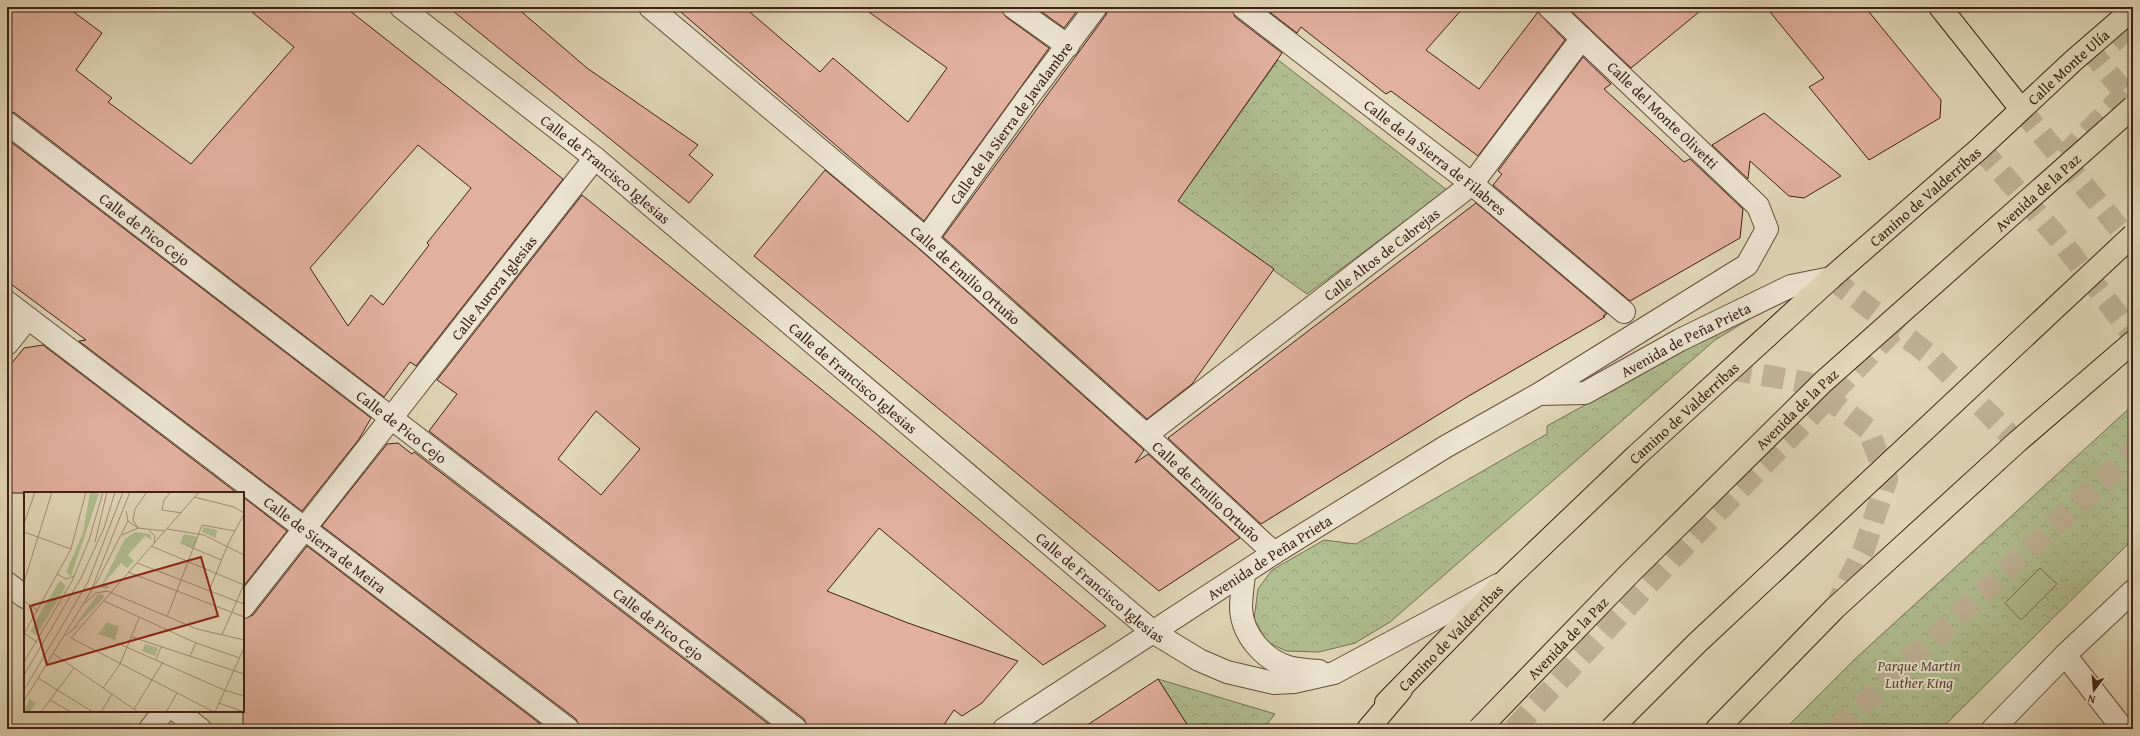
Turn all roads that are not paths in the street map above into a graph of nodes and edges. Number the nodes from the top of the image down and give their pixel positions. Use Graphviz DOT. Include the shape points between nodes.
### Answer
graph roads {
  1 [pos="401,7"];
  2 [pos="650,7"];
  3 [pos="1013,7"];
  4 [pos="1096,7"];
  5 [pos="1243,7"];
  6 [pos="1549,7"];
  7 [pos="1940,7"];
  8 [pos="2133,9"];
  9 [pos="1582,38"];
  10 [pos="1068,46"];
  11 [pos="2133,107"];
  12 [pos="2021,109"];
  13 [pos="7,123"];
  14 [pos="595,158"];
  15 [pos="1472,184"];
  16 [pos="1767,229"];
  17 [pos="2133,235"];
  18 [pos="926,239"];
  19 [pos="1831,278"];
  20 [pos="7,302"];
  21 [pos="1624,312"];
  22 [pos="28,318"];
  23 [pos="2133,342"];
  24 [pos="7,344"];
  25 [pos="1539,394"];
  26 [pos="391,417"];
  27 [pos="1146,435"];
  28 [pos="304,527"];
  29 [pos="1274,553"];
  30 [pos="1244,574"];
  31 [pos="7,583"];
  32 [pos="1503,583"];
  33 [pos="2133,591"];
  34 [pos="24,596"];
  35 [pos="244,606"];
  36 [pos="1153,632"];
  37 [pos="2065,655"];
  38 [pos="1334,673"];
  39 [pos="1401,690"];
  40 [pos="163,712"];
  41 [pos="178,712"];
  42 [pos="150,729"];
  43 [pos="200,729"];
  44 [pos="568,729"];
  45 [pos="796,729"];
  46 [pos="1004,729"];
  47 [pos="1357,729"];
  48 [pos="1368,729"];
  49 [pos="1479,729"];
  50 [pos="1612,729"];
  51 [pos="1717,729"];
  52 [pos="1993,729"];
  53 [pos="2123,729"];
  1 -- 14 [label="street, Calle de Francisco Iglesias"];
  2 -- 18 [label="street, Calle de Emilio Ortuño"];
  3 -- 10 [label="street"];
  4 -- 10 [label="street, Calle de la Sierra de Javalambre"];
  5 -- 15 [label="street, Calle de la Sierra de Filabres"];
  6 -- 9 [label="street, Calle del Monte Olivetti"];
  7 -- 12 [label="main road"];
  8 -- 12 [label="main road, Calle Monte Ulía"];
  9 -- 15 [label="street, Calle Altos de Cabrejas"];
  9 -- 16 [label="street, Calle del Monte Olivetti" via="1758,206"];
  10 -- 18 [label="street, Calle de la Sierra de Javalambre"];
  11 -- 49 [label="main road, Avenida de la Paz, bridge" via="1823,382 1630,573"];
  12 -- 19 [label="main road, Camino de Valderribas"];
  13 -- 26 [label="street, Calle de Pico Cejo"];
  14 -- 26 [label="street, Calle Aurora Iglesias"];
  14 -- 36 [label="street, Calle de Francisco Iglesias"];
  15 -- 21 [label="street, Calle de la Sierra de Filabres"];
  15 -- 27 [label="street, Calle Altos de Cabrejas"];
  16 -- 25 [label="street, Avenida de Peña Prieta" via="1747,265"];
  17 -- 50 [label="main road, bridge" via="1697,643"];
  18 -- 27 [label="street, Calle de Emilio Ortuño"];
  19 -- 25 [label="street, Avenida de Peña Prieta" via="1790,286 1680,340 1585,393"];
  19 -- 32 [label="main road, Camino de Valderribas" via="1637,455"];
  20 -- 22 [label="street, Calle de Sierra de Meira"];
  22 -- 24 [label="street"];
  22 -- 28 [label="street, Calle de Sierra de Meira"];
  23 -- 51 [label="main road" via="2017,442 1835,608"];
  25 -- 29 [label="street, Avenida de Peña Prieta" via="1445,447"];
  26 -- 28 [label="street, Calle Aurora Iglesias"];
  26 -- 45 [label="street, Calle de Pico Cejo"];
  27 -- 29 [label="street, Calle de Emilio Ortuño"];
  28 -- 35 [label="street, Calle Aurora Iglesias"];
  28 -- 44 [label="street, Calle de Sierra de Meira"];
  29 -- 30 [label="street, Avenida de Peña Prieta"];
  30 -- 36 [label="street, Avenida de Peña Prieta"];
  30 -- 38 [label="street" via="1241,609 1252,640 1268,657 1288,667"];
  31 -- 34 [label="street"];
  32 -- 38 [label="street, Calle de Francisco Iglesias"];
  32 -- 39 [label="main road, Camino de Valderribas"];
  33 -- 37 [label="street"];
  36 -- 38 [label="street, Calle de Francisco Iglesias" via="1199,660 1227,672 1259,680 1274,683 1294,682"];
  36 -- 46 [label="street, Avenida de Peña Prieta"];
  37 -- 52 [label="street"];
  37 -- 53 [label="street"];
  39 -- 47 [label="main road, Camino de Valderribas"];
  39 -- 48 [label="main road"];
  40 -- 42 [label="street"];
  41 -- 43 [label="street"];
}
